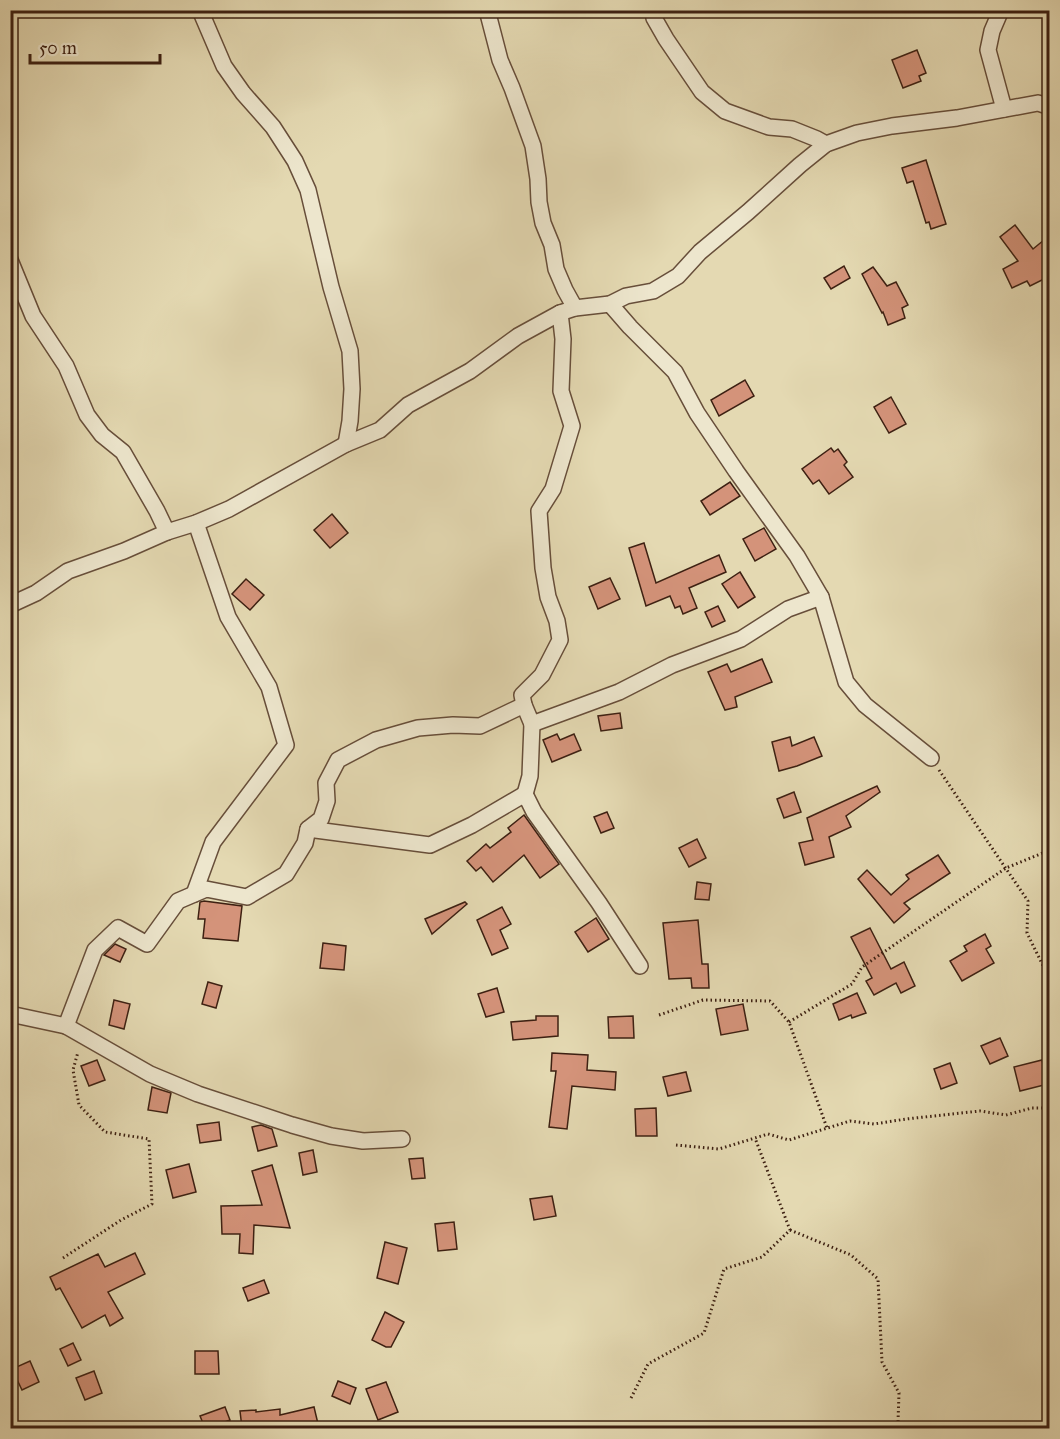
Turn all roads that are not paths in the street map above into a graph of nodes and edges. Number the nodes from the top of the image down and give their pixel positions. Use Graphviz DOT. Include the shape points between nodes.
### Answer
graph roads {
  1 [pos="200,10"];
  2 [pos="487,10"];
  3 [pos="653,10"];
  4 [pos="1001,10"];
  5 [pos="1050,107"];
  6 [pos="1004,109"];
  7 [pos="826,144"];
  8 [pos="10,260"];
  9 [pos="610,304"];
  10 [pos="567,310"];
  11 [pos="346,444"];
  12 [pos="196,524"];
  13 [pos="166,532"];
  14 [pos="821,597"];
  15 [pos="10,605"];
  16 [pos="524,705"];
  17 [pos="532,724"];
  18 [pos="931,758"];
  19 [pos="525,794"];
  20 [pos="308,830"];
  21 [pos="194,894"];
  22 [pos="640,966"];
  23 [pos="10,1014"];
  24 [pos="66,1026"];
  25 [pos="402,1139"];
  1 -- 11 [label="street" via="224,66 273,127 308,190 350,351 352,389"];
  2 -- 10 [label="street" via="500,60 533,146 543,223 565,291"];
  3 -- 7 [label="street" via="666,39 702,92 726,111 769,127 792,129"];
  4 -- 6 [label="street" via="987,50"];
  5 -- 6 [label="street" via="1038,103"];
  6 -- 7 [label="street" via="892,126"];
  7 -- 9 [label="street" via="700,252 678,276 653,291 626,296"];
  8 -- 13 [label="street" via="33,316 66,366 87,415 102,435 123,452"];
  9 -- 10 [label="street"];
  9 -- 14 [label="street" via="675,372 697,413 797,556"];
  10 -- 11 [label="street" via="408,405 380,430"];
  10 -- 16 [label="street" via="561,391 572,426 553,489 539,511 543,568 560,640 542,675 522,695"];
  11 -- 12 [label="street"];
  12 -- 13 [label="street"];
  12 -- 21 [label="street" via="228,617 269,687 286,746 213,842"];
  13 -- 15 [label="street" via="68,571"];
  14 -- 17 [label="street" via="788,609 741,639 672,665 619,692"];
  14 -- 18 [label="street" via="846,682 864,705"];
  16 -- 17 [label="street"];
  16 -- 20 [label="street" via="480,726 418,728 376,740 338,760 326,783 327,801 321,819"];
  17 -- 19 [label="street" via="530,776"];
  19 -- 20 [label="street" via="430,845"];
  19 -- 22 [label="street"];
  20 -- 21 [label="street" via="305,843 286,874 247,897 206,889"];
  21 -- 24 [label="street" via="178,901 147,944 118,928 95,950"];
  23 -- 24 [label="street"];
  24 -- 25 [label="street" via="150,1074 198,1094 331,1136 363,1141"];
}
